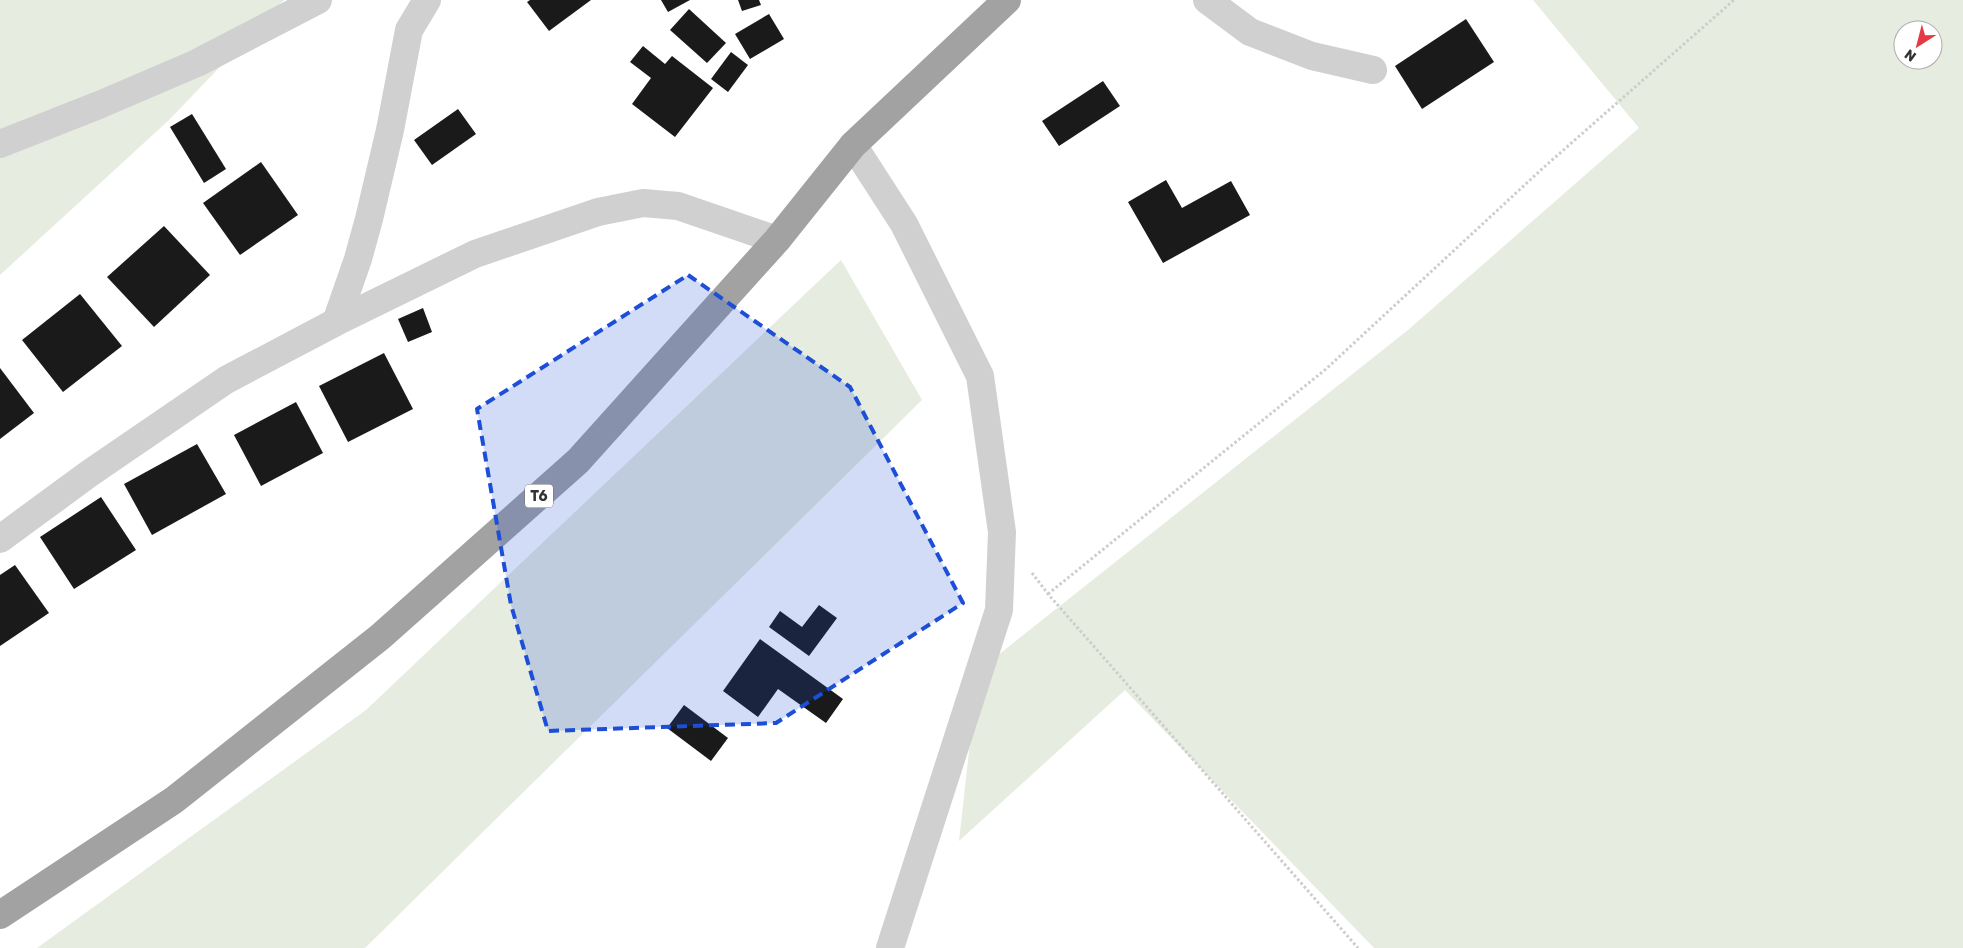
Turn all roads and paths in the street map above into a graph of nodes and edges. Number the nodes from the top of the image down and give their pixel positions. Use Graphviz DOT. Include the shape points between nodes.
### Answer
graph roads {
  1 [pos="318,0"];
  2 [pos="426,0"];
  3 [pos="1007,0"];
  4 [pos="1207,0"];
  5 [pos="1734,0"];
  6 [pos="1374,70"];
  7 [pos="0,144"];
  8 [pos="853,145"];
  9 [pos="777,240"];
  10 [pos="336,322"];
  11 [pos="0,539"];
  12 [pos="1031,571"];
  13 [pos="1048,594"];
  14 [pos="0,915"];
  15 [pos="890,948"];
  16 [pos="1358,948"];
  1 -- 7 [label="street" via="197,63"];
  2 -- 10 [label="street" via="409,30 369,219"];
  3 -- 8 [label="highway, T6"];
  4 -- 6 [label="street" via="1250,32 1312,56"];
  5 -- 13 [label="path" via="1543,168 1326,369"];
  8 -- 9 [label="highway, T6"];
  8 -- 15 [label="street" via="904,224 980,376 1002,532 1000,610"];
  9 -- 10 [label="street" via="678,206 643,203 598,212 475,254"];
  9 -- 14 [label="highway, T6" via="578,461 380,638 174,800"];
  10 -- 11 [label="street" via="226,380"];
  12 -- 13 [label="path"];
  13 -- 16 [label="path"];
}
